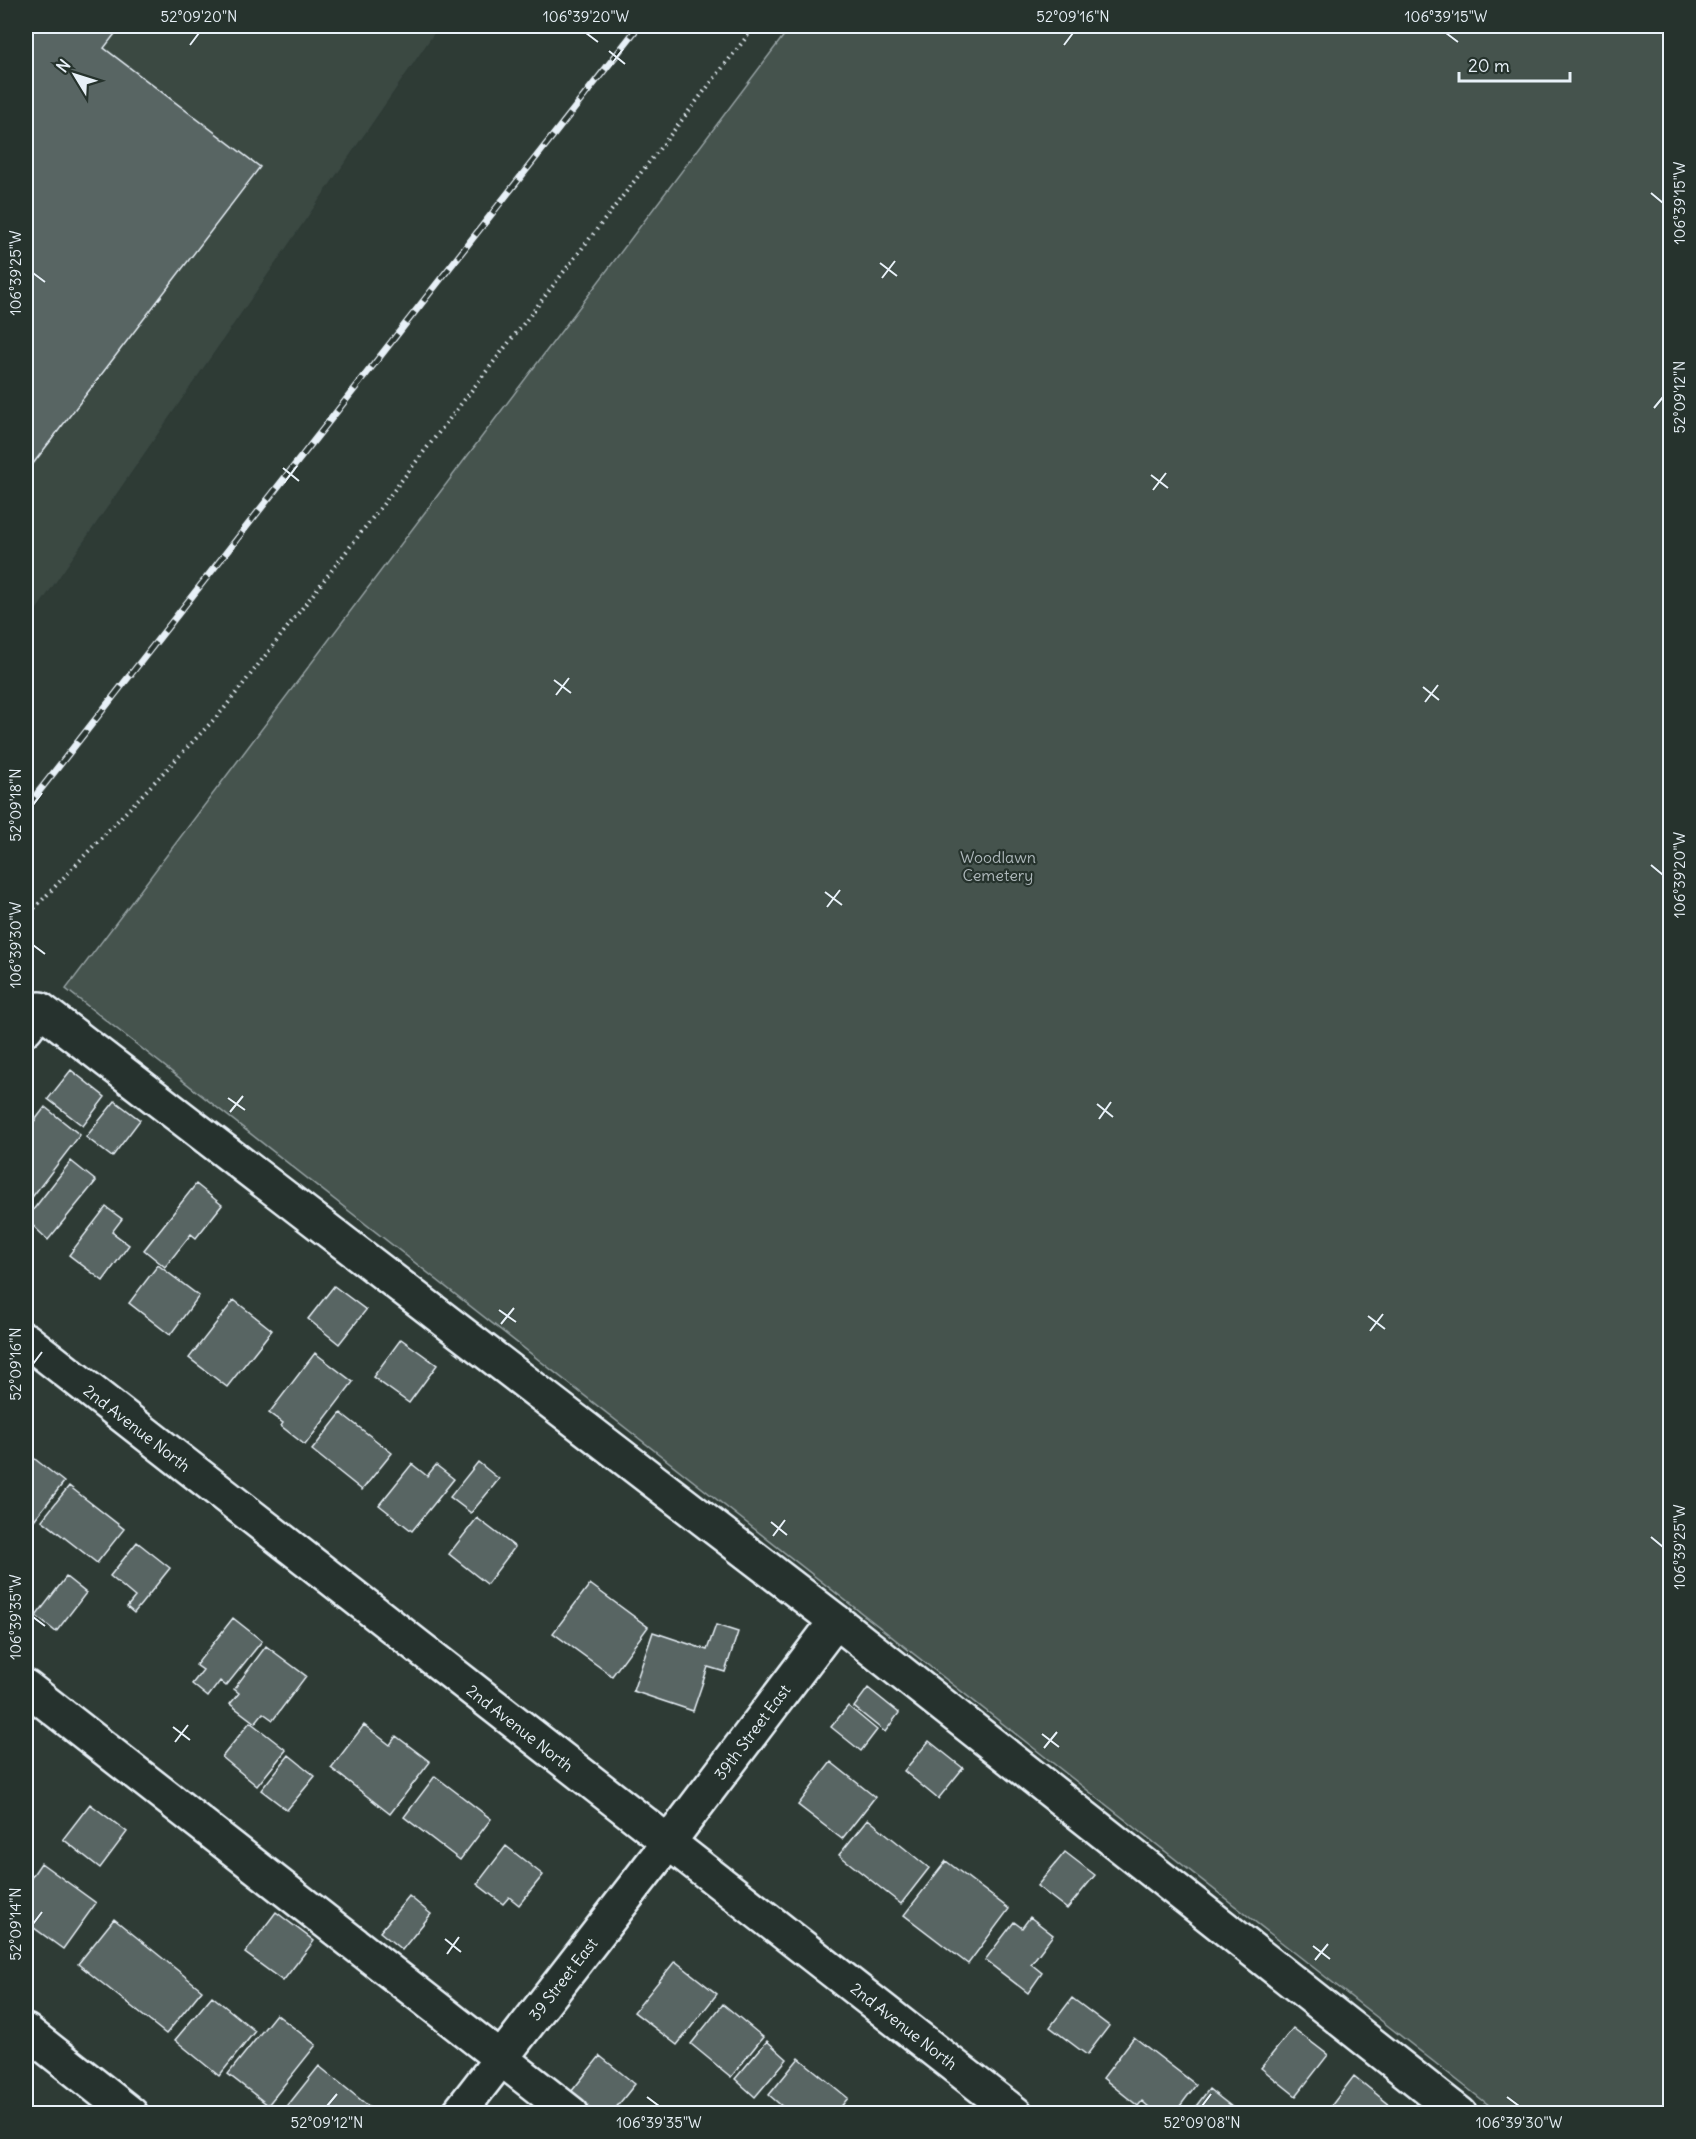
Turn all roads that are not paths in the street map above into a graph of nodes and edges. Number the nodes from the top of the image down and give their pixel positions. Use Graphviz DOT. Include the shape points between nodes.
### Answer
graph roads {
  1 [pos="33,1018"];
  2 [pos="26,1340"];
  3 [pos="836,1621"];
  4 [pos="26,1687"];
  5 [pos="668,1843"];
  6 [pos="26,2031"];
  7 [pos="501,2058"];
  8 [pos="131,2114"];
  9 [pos="458,2114"];
  10 [pos="572,2114"];
  11 [pos="1016,2114"];
  12 [pos="1460,2114"];
  1 -- 3 [label="street"];
  2 -- 5 [label="street, 2nd Avenue North"];
  3 -- 5 [label="street, 39th Street East"];
  3 -- 12 [label="street"];
  4 -- 7 [label="street"];
  5 -- 7 [label="street, 39 Street East"];
  5 -- 11 [label="street, 2nd Avenue North"];
  6 -- 8 [label="street"];
  7 -- 9 [label="street, 39 Street East"];
  7 -- 10 [label="street"];
}
